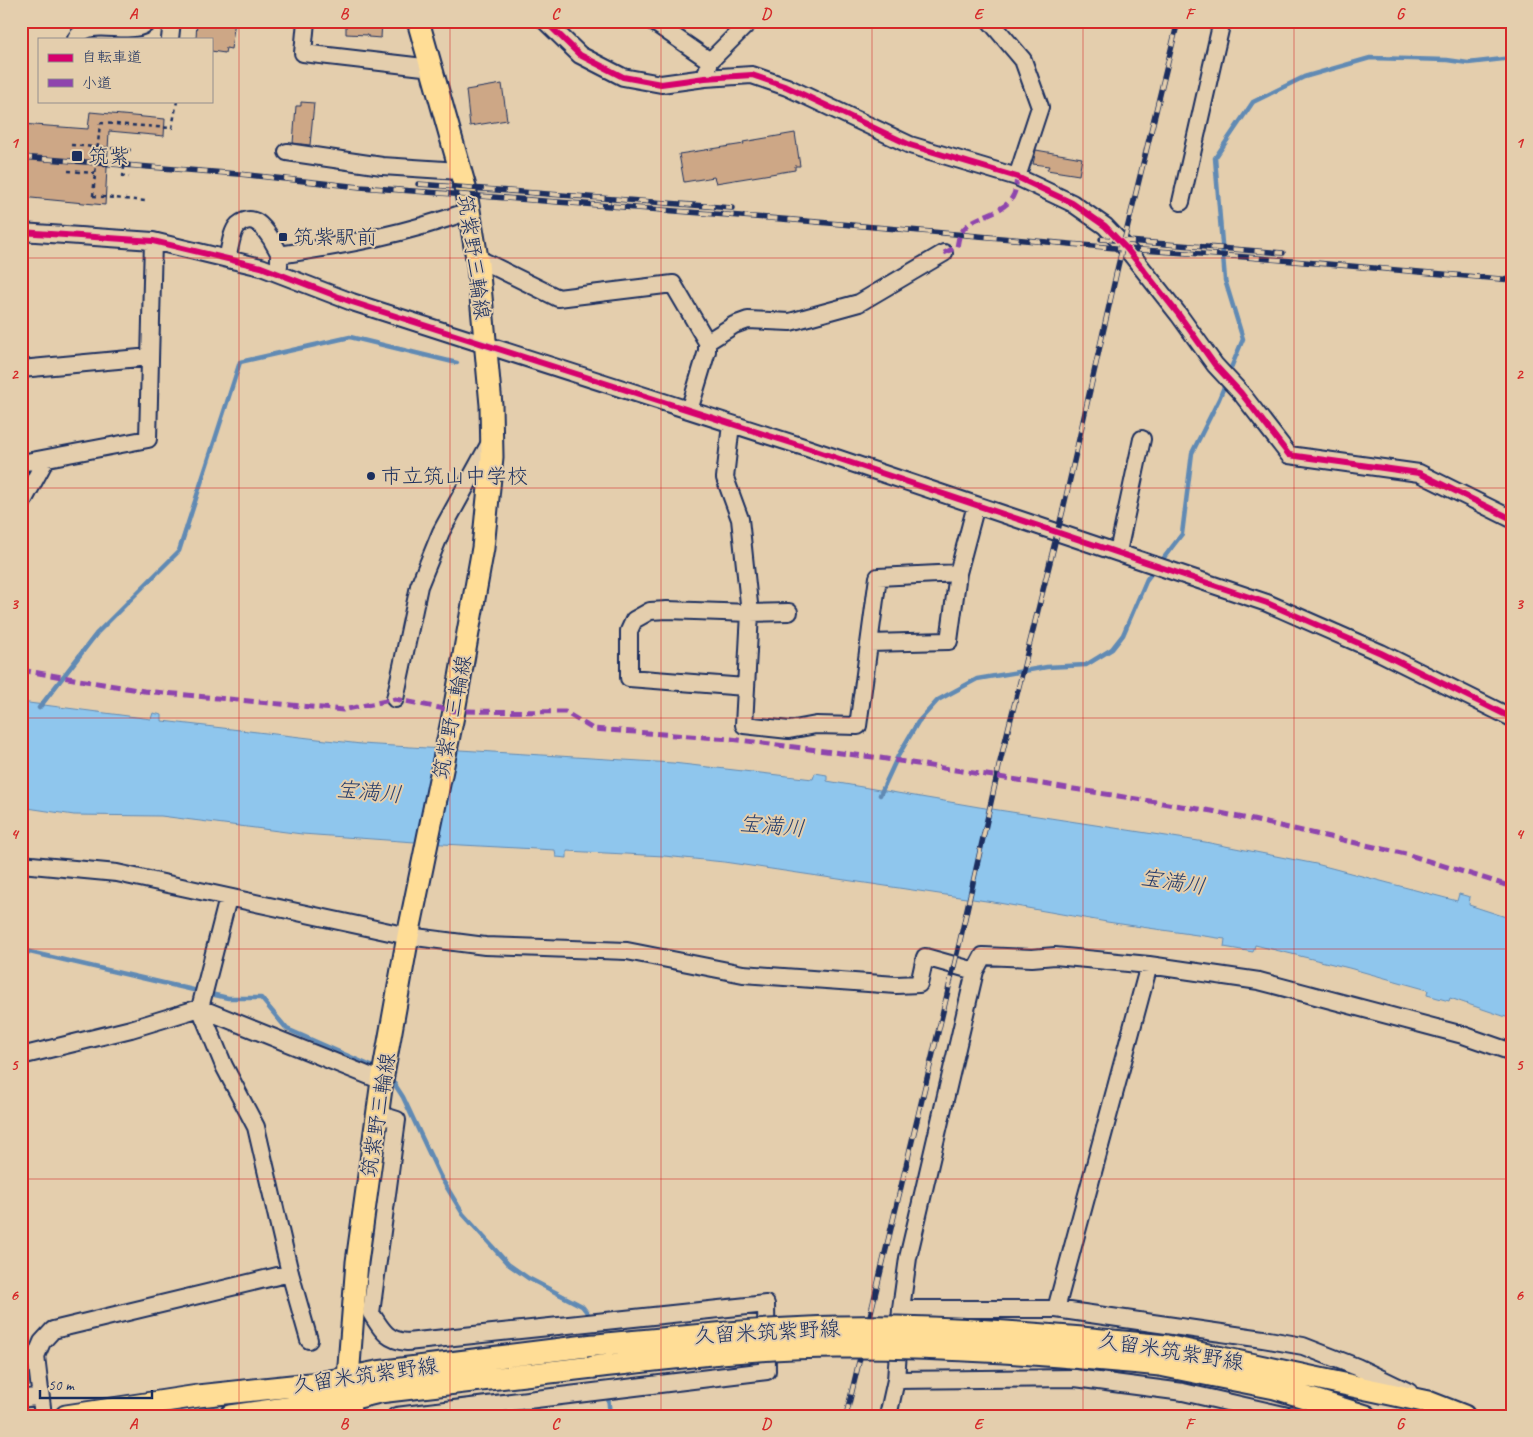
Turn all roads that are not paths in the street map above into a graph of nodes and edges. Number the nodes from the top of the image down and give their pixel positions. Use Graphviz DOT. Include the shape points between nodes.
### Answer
graph roads {
  1 [pos="149,21"];
  2 [pos="172,21"];
  3 [pos="306,21"];
  4 [pos="418,21"];
  5 [pos="545,21"];
  6 [pos="652,21"];
  7 [pos="750,21"];
  8 [pos="990,21"];
  9 [pos="1222,21"];
  10 [pos="77,38"];
  11 [pos="170,38"];
  12 [pos="710,61"];
  13 [pos="432,68"];
  14 [pos="705,78"];
  15 [pos="287,152"];
  16 [pos="460,171"];
  17 [pos="1017,176"];
  18 [pos="1181,202"];
  19 [pos="469,211"];
  20 [pos="21,232"];
  21 [pos="153,241"];
  22 [pos="944,253"];
  23 [pos="279,255"];
  24 [pos="477,258"];
  25 [pos="227,259"];
  26 [pos="278,274"];
  27 [pos="707,342"];
  28 [pos="486,345"];
  29 [pos="150,356"];
  30 [pos="21,369"];
  31 [pos="691,404"];
  32 [pos="731,424"];
  33 [pos="492,439"];
  34 [pos="1142,439"];
  35 [pos="46,459"];
  36 [pos="21,463"];
  37 [pos="21,505"];
  38 [pos="976,505"];
  39 [pos="1512,519"];
  40 [pos="1118,552"];
  41 [pos="958,573"];
  42 [pos="790,612"];
  43 [pos="750,613"];
  44 [pos="869,643"];
  45 [pos="745,687"];
  46 [pos="395,698"];
  47 [pos="1512,718"];
  48 [pos="21,864"];
  49 [pos="228,898"];
  50 [pos="408,936"];
  51 [pos="1149,965"];
  52 [pos="975,971"];
  53 [pos="200,1008"];
  54 [pos="1512,1052"];
  55 [pos="21,1056"];
  56 [pos="382,1081"];
  57 [pos="378,1114"];
  58 [pos="290,1273"];
  59 [pos="901,1309"];
  60 [pos="1056,1309"];
  61 [pos="308,1340"];
  62 [pos="1163,1356"];
  63 [pos="896,1380"];
  64 [pos="40,1396"];
  65 [pos="349,1397"];
  66 [pos="21,1399"];
  67 [pos="1428,1402"];
  68 [pos="43,1416"];
  69 [pos="66,1416"];
  70 [pos="230,1416"];
  71 [pos="396,1416"];
  72 [pos="888,1416"];
  73 [pos="1288,1416"];
  74 [pos="1366,1416"];
  75 [pos="1464,1416"];
  1 -- 10 [label="street" via="137,28 91,28"];
  2 -- 11 [label="street"];
  3 -- 13 [label="street" via="303,53"];
  4 -- 13 [label="main road, 筑紫野三輪線"];
  5 -- 14 [label="street" via="580,55 623,77 661,84"];
  6 -- 12 [label="street"];
  7 -- 12 [label="street"];
  8 -- 17 [label="street" via="1023,60 1040,107"];
  9 -- 18 [label="street"];
  12 -- 14 [label="street"];
  13 -- 16 [label="main road, 筑紫野三輪線"];
  14 -- 17 [label="street" via="752,75 910,145"];
  15 -- 16 [label="street" via="382,166"];
  16 -- 19 [label="main road, 筑紫野三輪線"];
  17 -- 39 [label="street" via="1072,203 1105,226 1127,249 1216,367 1289,456 1419,474"];
  19 -- 23 [label="street" via="427,226 369,240"];
  19 -- 24 [label="main road, 筑紫野三輪線"];
  20 -- 21 [label="street"];
  21 -- 25 [label="street"];
  21 -- 29 [label="street"];
  22 -- 27 [label="street" via="859,303 790,322 748,320"];
  23 -- 25 [label="street" via="259,222 250,221 234,231"];
  23 -- 26 [label="street"];
  24 -- 27 [label="street" via="558,298 673,284"];
  24 -- 28 [label="main road, 筑紫野三輪線"];
  25 -- 26 [label="street"];
  26 -- 28 [label="street" via="352,302"];
  27 -- 31 [label="street"];
  28 -- 32 [label="street"];
  28 -- 33 [label="main road, 筑紫野三輪線"];
  29 -- 30 [label="street"];
  29 -- 35 [label="street" via="148,439"];
  32 -- 38 [label="street"];
  32 -- 43 [label="street" via="725,478 740,519"];
  33 -- 46 [label="street" via="441,532 419,586"];
  33 -- 50 [label="main road, 筑紫野三輪線" via="483,548"];
  34 -- 40 [label="street"];
  35 -- 36 [label="street"];
  35 -- 37 [label="street"];
  38 -- 40 [label="street"];
  38 -- 41 [label="street"];
  40 -- 47 [label="street" via="1267,603 1380,653"];
  41 -- 44 [label="street" via="878,576"];
  41 -- 44 [label="street" via="949,641"];
  42 -- 43 [label="street"];
  43 -- 45 [label="street"];
  43 -- 45 [label="street" via="650,611 634,620 629,631 629,678"];
  44 -- 45 [label="street" via="858,726 816,725 789,730 744,726"];
  48 -- 49 [label="street" via="117,874"];
  49 -- 50 [label="street"];
  49 -- 53 [label="street"];
  50 -- 52 [label="street" via="485,946 627,951 743,974 896,985 919,984 925,957"];
  50 -- 56 [label="main road, 筑紫野三輪線"];
  51 -- 52 [label="street" via="1055,956 984,956"];
  51 -- 54 [label="street" via="1259,981 1463,1035"];
  51 -- 60 [label="street"];
  52 -- 59 [label="street" via="908,1258"];
  53 -- 55 [label="street"];
  53 -- 56 [label="street"];
  53 -- 58 [label="street" via="224,1066 256,1127"];
  56 -- 57 [label="main road, 筑紫野三輪線"];
  57 -- 65 [label="main road, 筑紫野三輪線" via="357,1262"];
  57 -- 71 [label="street" via="397,1120 371,1314 387,1336 407,1342 766,1304 767,1371"];
  58 -- 61 [label="street"];
  58 -- 64 [label="street" via="53,1330 42,1342 36,1356"];
  59 -- 60 [label="street"];
  59 -- 63 [label="street"];
  60 -- 67 [label="street" via="1303,1346"];
  62 -- 65 [label="main road, 久留米筑紫野線, bridge" via="1066,1356 838,1347 744,1351"];
  62 -- 65 [label="main road, 久留米筑紫野線, bridge" via="1068,1336 988,1331 840,1327 739,1331 377,1372"];
  62 -- 67 [label="main road, 久留米筑紫野線" via="1273,1368"];
  62 -- 74 [label="main road, 久留米筑紫野線"];
  63 -- 72 [label="street"];
  63 -- 73 [label="street" via="1075,1378 1182,1392"];
  64 -- 66 [label="street"];
  64 -- 68 [label="street"];
  65 -- 69 [label="main road, 久留米筑紫野線" via="320,1383 198,1396"];
  65 -- 70 [label="main road, 久留米筑紫野線"];
  67 -- 75 [label="main road, 久留米筑紫野線"];
}
